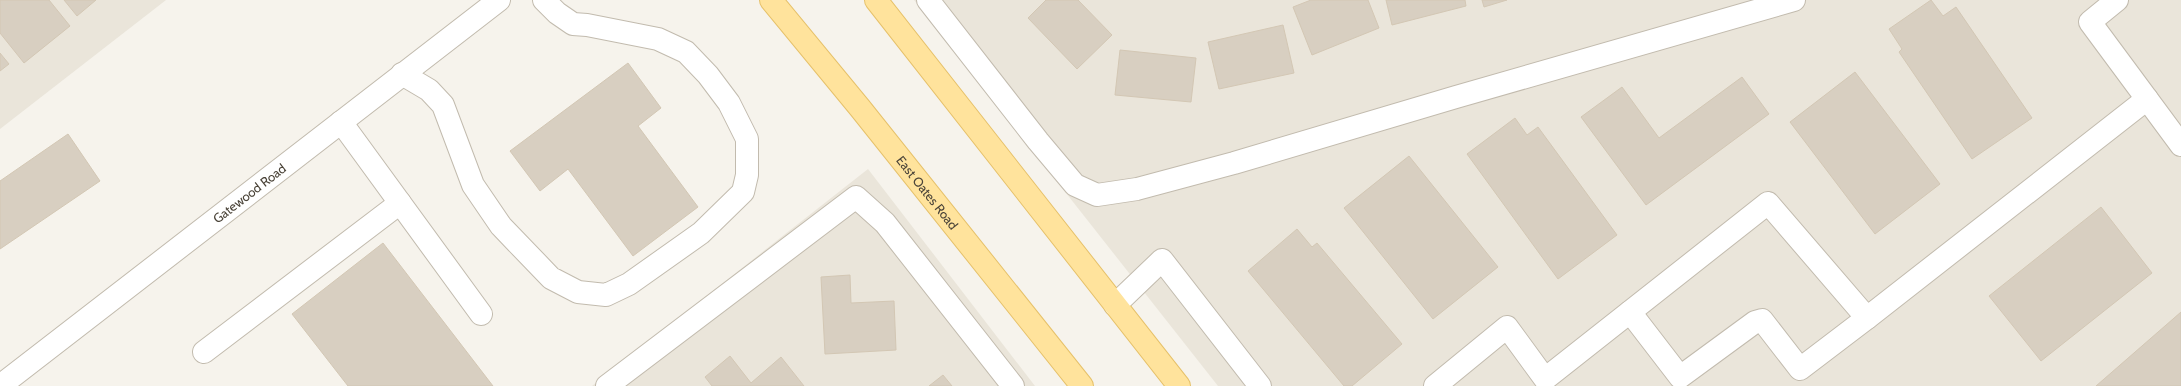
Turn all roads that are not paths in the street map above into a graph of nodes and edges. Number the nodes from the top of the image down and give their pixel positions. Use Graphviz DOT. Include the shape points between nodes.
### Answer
graph roads {
  1 [pos="499,0"];
  2 [pos="544,0"];
  3 [pos="771,0"];
  4 [pos="876,0"];
  5 [pos="928,0"];
  6 [pos="1794,0"];
  7 [pos="2117,0"];
  8 [pos="402,74"];
  9 [pos="2147,99"];
  10 [pos="341,122"];
  11 [pos="2181,144"];
  12 [pos="400,203"];
  13 [pos="1115,305"];
  14 [pos="1630,312"];
  15 [pos="481,314"];
  16 [pos="1867,318"];
  17 [pos="204,352"];
  18 [pos="0,386"];
  19 [pos="607,386"];
  20 [pos="1013,386"];
  21 [pos="1082,386"];
  22 [pos="1179,386"];
  23 [pos="1260,386"];
  24 [pos="1435,386"];
  1 -- 8 [label="street, Gatewood Road"];
  2 -- 8 [label="street" via="573,24 658,39 686,52 729,103 747,139 747,175 743,192 701,233 629,284 606,295 578,292 551,278 501,226 473,185 443,105 428,90"];
  3 -- 21 [label="main road, East Oates Road"];
  4 -- 13 [label="main road"];
  5 -- 6 [label="street" via="1075,185 1097,195 1137,189 1234,163"];
  7 -- 9 [label="street" via="2090,22"];
  8 -- 10 [label="street, Gatewood Road"];
  9 -- 11 [label="street"];
  9 -- 16 [label="street"];
  10 -- 12 [label="street"];
  10 -- 18 [label="street, Gatewood Road"];
  12 -- 15 [label="street"];
  12 -- 17 [label="street"];
  13 -- 22 [label="main road"];
  13 -- 23 [label="street" via="1162,260"];
  14 -- 16 [label="street" via="1768,203"];
  14 -- 16 [label="street" via="1680,377 1755,322 1762,320 1800,369"];
  14 -- 24 [label="street" via="1545,379 1508,327"];
  19 -- 20 [label="street" via="856,197 885,223"];
}
